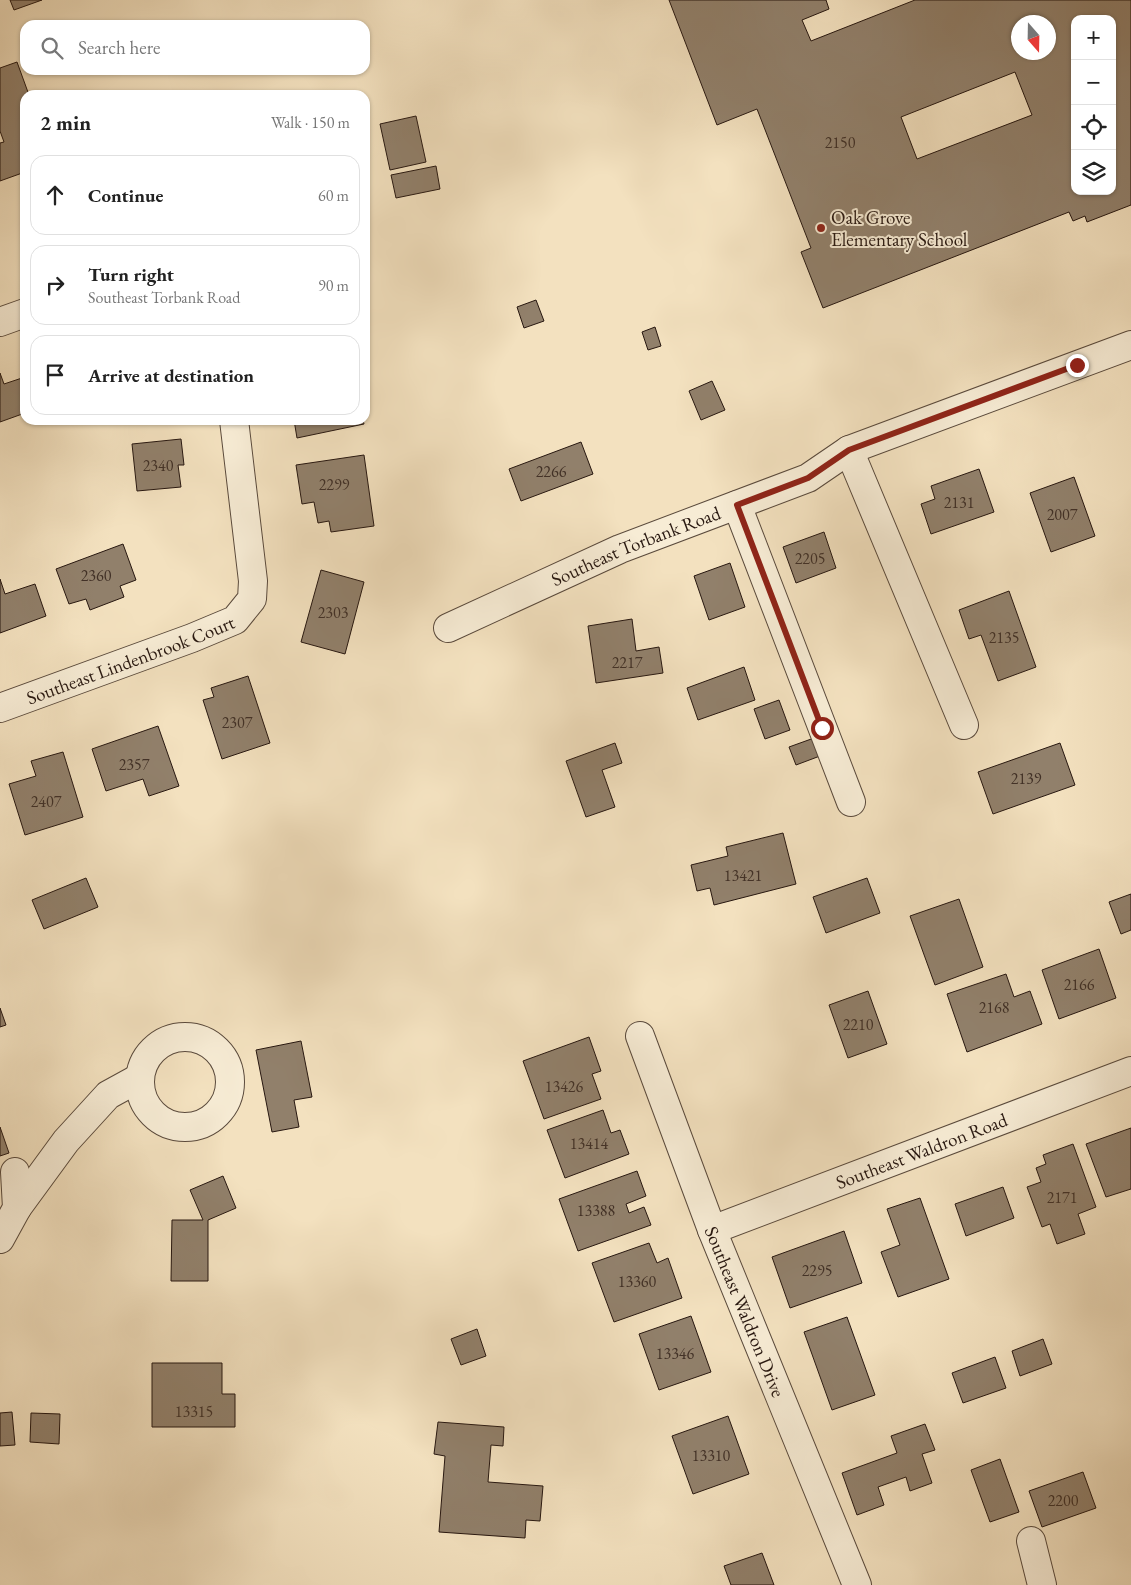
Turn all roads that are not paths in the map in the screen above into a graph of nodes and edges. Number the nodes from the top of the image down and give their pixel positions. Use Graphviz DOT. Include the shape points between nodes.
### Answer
graph roads {
  1 [pos="20,314"];
  2 [pos="0,322"];
  3 [pos="1131,345"];
  4 [pos="235,425"];
  5 [pos="849,450"];
  6 [pos="737,505"];
  7 [pos="448,628"];
  8 [pos="0,708"];
  9 [pos="964,725"];
  10 [pos="851,802"];
  11 [pos="640,1036"];
  12 [pos="1131,1071"];
  13 [pos="140,1078"];
  14 [pos="15,1172"];
  15 [pos="17,1208"];
  16 [pos="712,1230"];
  17 [pos="0,1239"];
  18 [pos="1031,1541"];
  19 [pos="857,1585"];
  20 [pos="1042,1585"];
  1 -- 2 [label="street"];
  3 -- 5 [label="street, Southeast Torbank Road"];
  4 -- 8 [label="street, Southeast Lindenbrook Court" via="253,581 252,599 235,620"];
  5 -- 6 [label="street, Southeast Torbank Road" via="808,478"];
  5 -- 9 [label="street"];
  6 -- 7 [label="street, Southeast Torbank Road" via="620,550"];
  6 -- 10 [label="street"];
  11 -- 16 [label="street, Southeast Waldron Drive"];
  12 -- 16 [label="street, Southeast Waldron Road"];
  13 -- 15 [label="street" via="108,1095 66,1141"];
  14 -- 15 [label="street"];
  15 -- 17 [label="street"];
  16 -- 19 [label="street, Southeast Waldron Drive"];
  18 -- 20 [label="street"];
}
